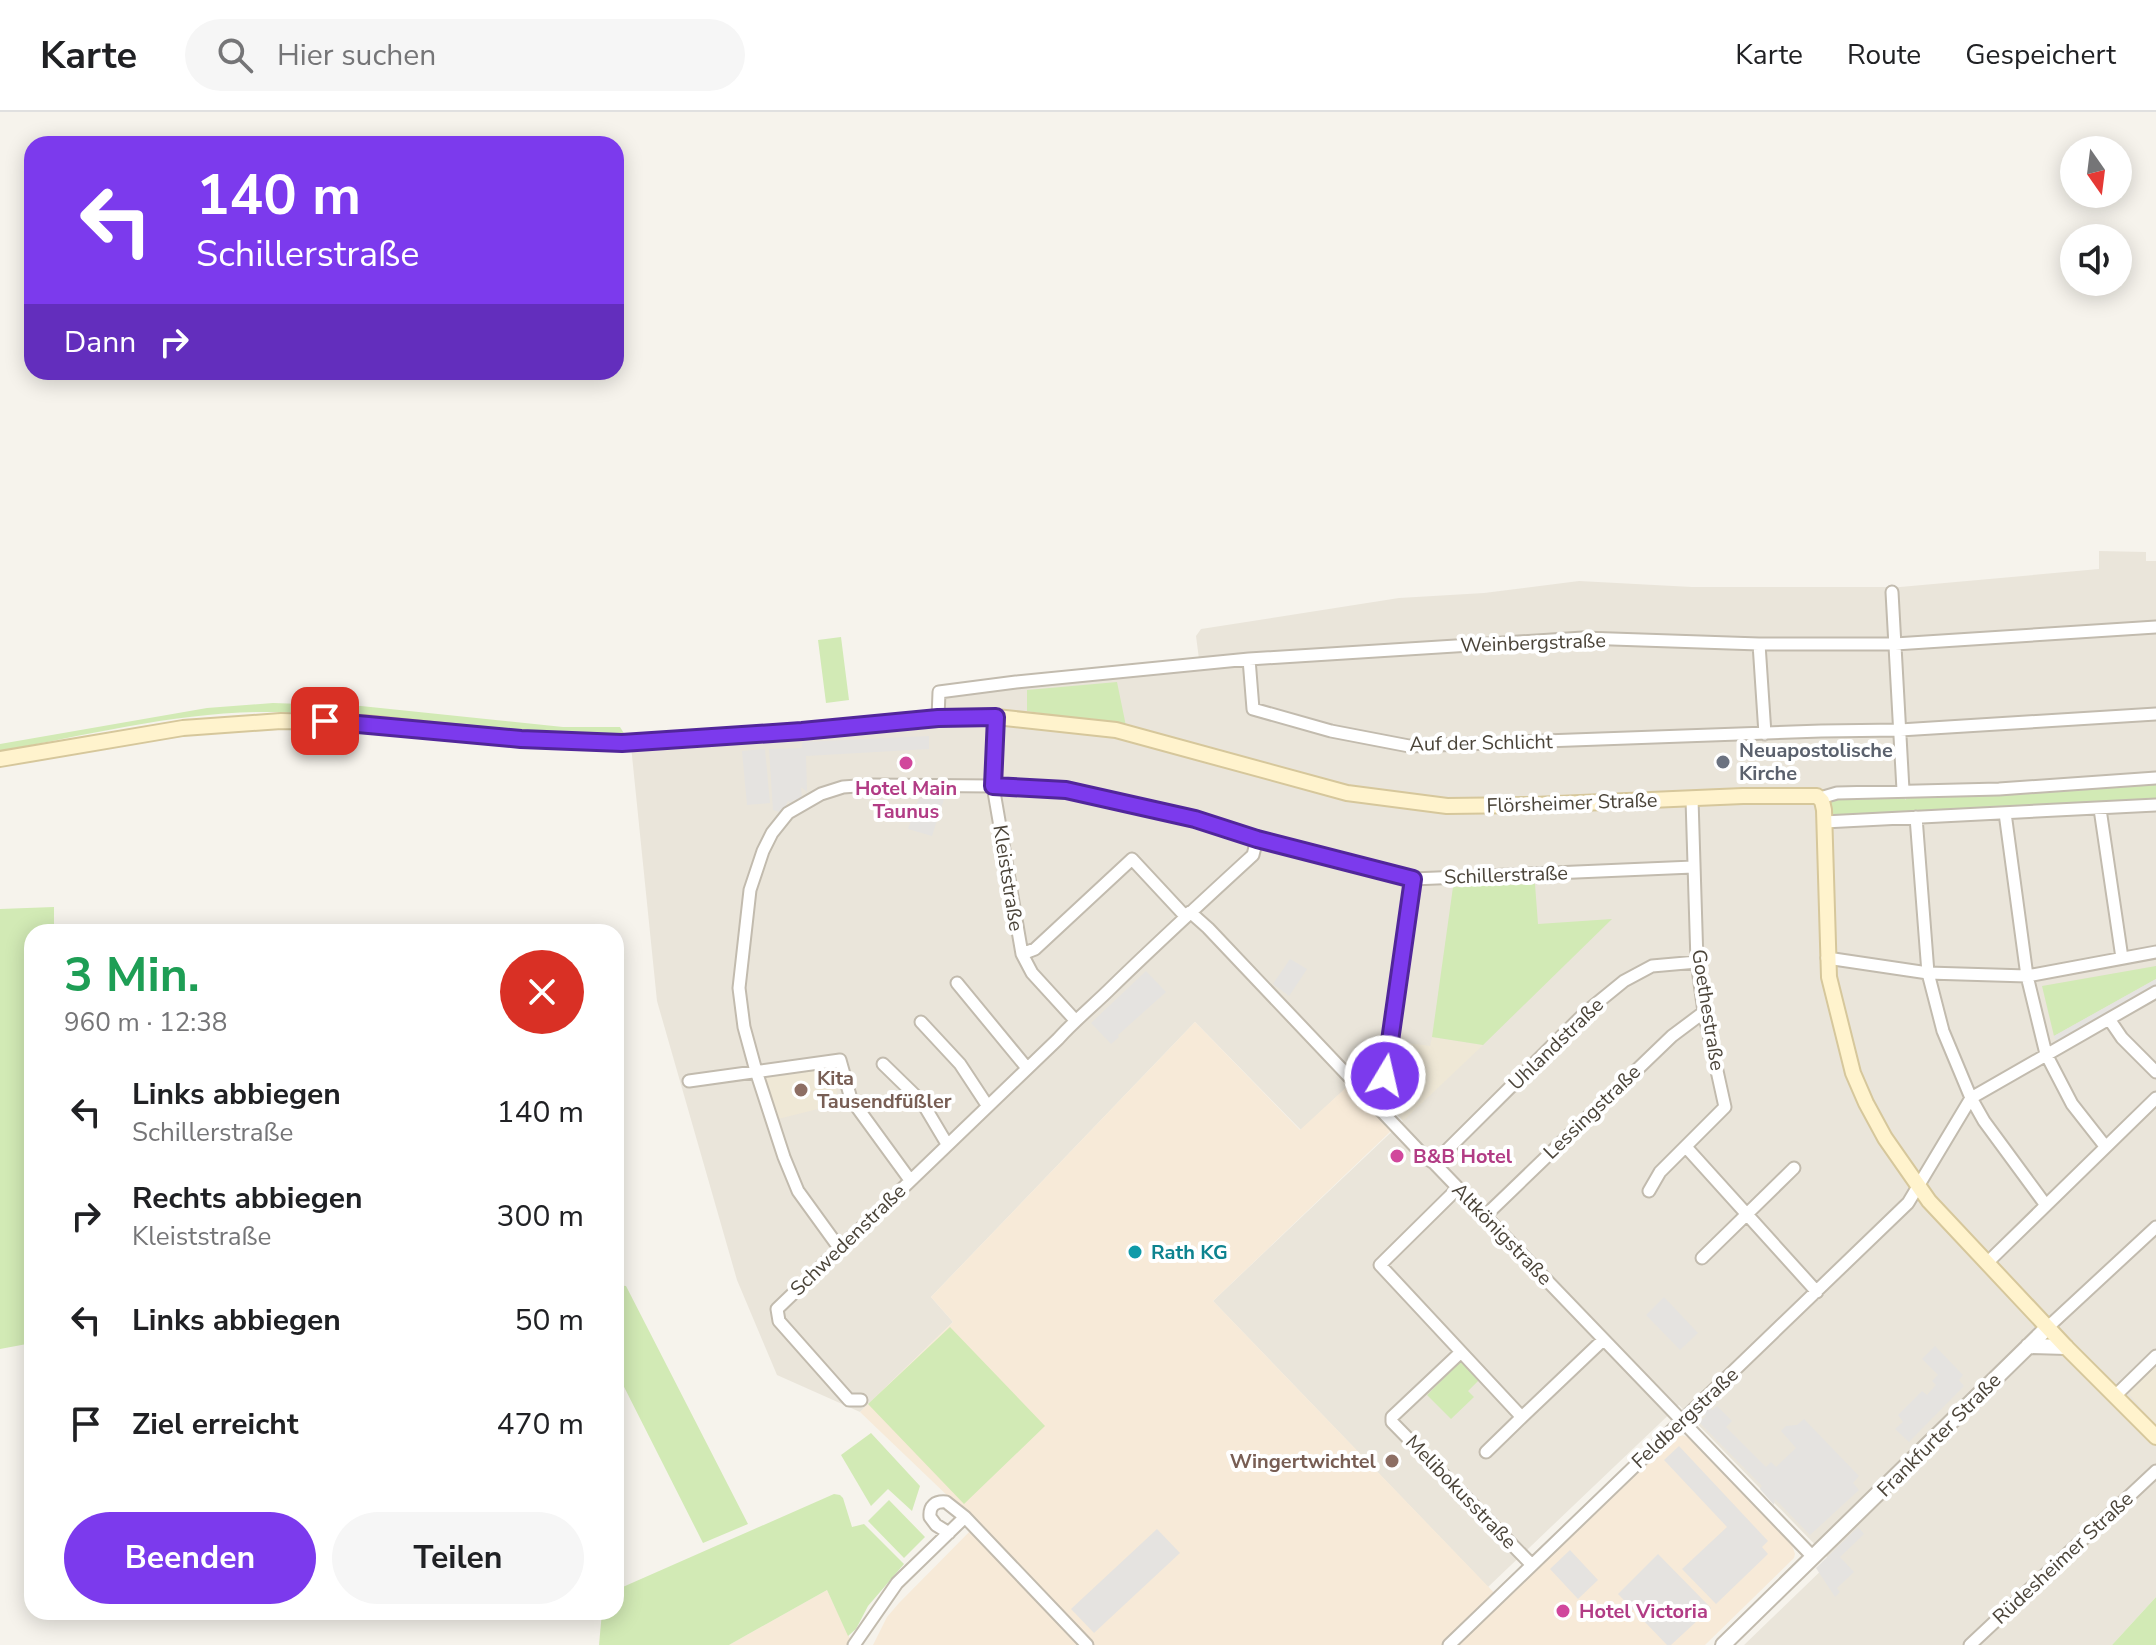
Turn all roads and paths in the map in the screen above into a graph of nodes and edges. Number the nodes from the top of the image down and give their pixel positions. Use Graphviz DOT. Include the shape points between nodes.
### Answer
graph roads {
  1 [pos="1892,592"];
  2 [pos="2156,627"];
  3 [pos="1759,644"];
  4 [pos="1895,644"];
  5 [pos="1249,659"];
  6 [pos="2156,714"];
  7 [pos="996,717"];
  8 [pos="938,718"];
  9 [pos="1900,730"];
  10 [pos="1765,734"];
  11 [pos="0,759"];
  12 [pos="2156,778"];
  13 [pos="993,786"];
  14 [pos="1903,790"];
  15 [pos="1820,798"];
  16 [pos="1692,799"];
  17 [pos="2156,805"];
  18 [pos="2100,809"];
  19 [pos="2005,813"];
  20 [pos="1916,817"];
  21 [pos="1824,822"];
  22 [pos="1257,839"];
  23 [pos="1693,867"];
  24 [pos="1413,879"];
  25 [pos="1188,915"];
  26 [pos="2156,952"];
  27 [pos="1022,954"];
  28 [pos="1827,958"];
  29 [pos="2122,958"];
  30 [pos="1697,962"];
  31 [pos="1928,973"];
  32 [pos="2027,976"];
  33 [pos="957,983"];
  34 [pos="2156,992"];
  35 [pos="1704,1012"];
  36 [pos="2109,1019"];
  37 [pos="1075,1020"];
  38 [pos="921,1022"];
  39 [pos="2046,1054"];
  40 [pos="883,1064"];
  41 [pos="1027,1068"];
  42 [pos="756,1071"];
  43 [pos="2156,1072"];
  44 [pos="689,1081"];
  45 [pos="1369,1096"];
  46 [pos="1971,1098"];
  47 [pos="2156,1098"];
  48 [pos="987,1105"];
  49 [pos="947,1144"];
  50 [pos="2105,1146"];
  51 [pos="1686,1147"];
  52 [pos="1434,1163"];
  53 [pos="1794,1168"];
  54 [pos="910,1180"];
  55 [pos="1458,1188"];
  56 [pos="1918,1188"];
  57 [pos="1649,1191"];
  58 [pos="2045,1204"];
  59 [pos="1746,1214"];
  60 [pos="1485,1216"];
  61 [pos="2156,1227"];
  62 [pos="840,1249"];
  63 [pos="1702,1258"];
  64 [pos="1988,1262"];
  65 [pos="1817,1292"];
  66 [pos="2048,1327"];
  67 [pos="1603,1340"];
  68 [pos="2028,1346"];
  69 [pos="2066,1347"];
  70 [pos="1461,1352"];
  71 [pos="2156,1356"];
  72 [pos="2116,1395"];
  73 [pos="861,1400"];
  74 [pos="1522,1417"];
  75 [pos="1681,1421"];
  76 [pos="2156,1437"];
  77 [pos="1486,1452"];
  78 [pos="2156,1471"];
  79 [pos="965,1517"];
  80 [pos="949,1533"];
  81 [pos="1813,1557"];
  82 [pos="1532,1565"];
  83 [pos="1452,1644"];
  84 [pos="854,1645"];
  85 [pos="1087,1645"];
  86 [pos="1723,1645"];
  87 [pos="1970,1645"];
  1 -- 4 [label="street"];
  2 -- 4 [label="street, Weinbergstraße"];
  3 -- 4 [label="street, Weinbergstraße"];
  3 -- 5 [label="street, Weinbergstraße" via="1583,638"];
  3 -- 10 [label="street"];
  4 -- 9 [label="street"];
  5 -- 8 [label="street, Weinbergstraße" via="939,692"];
  5 -- 10 [label="street, Auf der Schlicht" via="1253,709 1409,746"];
  6 -- 9 [label="street, Auf der Schlicht"];
  7 -- 8 [label="main road, Flörsheimer Straße"];
  7 -- 13 [label="street, Kleiststraße"];
  7 -- 16 [label="main road, Flörsheimer Straße" via="1116,730 1279,776 1397,801 1461,806"];
  8 -- 11 [label="main road, Flörsheimer Straße" via="622,743 281,721 170,730"];
  9 -- 10 [label="street, Auf der Schlicht"];
  9 -- 14 [label="street"];
  12 -- 14 [label="street, Flörsheimer Straße"];
  13 -- 22 [label="street, Schillerstraße" via="1066,790"];
  13 -- 27 [label="street, Kleiststraße"];
  13 -- 42 [label="street, Schillerstraße" via="843,787 799,805 780,822 750,890 743,937 739,988"];
  14 -- 15 [label="street, Flörsheimer Straße"];
  15 -- 16 [label="main road, Flörsheimer Straße"];
  15 -- 21 [label="main road"];
  16 -- 23 [label="street, Goethestraße"];
  17 -- 18 [label="street"];
  18 -- 19 [label="street"];
  18 -- 29 [label="street"];
  19 -- 20 [label="street"];
  19 -- 32 [label="street"];
  20 -- 21 [label="street"];
  20 -- 31 [label="street"];
  21 -- 28 [label="main road"];
  22 -- 24 [label="street, Schillerstraße"];
  22 -- 25 [label="street, Schwedenstraße" via="1253,855"];
  23 -- 24 [label="street, Schillerstraße"];
  23 -- 30 [label="street, Goethestraße"];
  24 -- 45 [label="street" via="1385,1076"];
  25 -- 27 [label="street" via="1132,859 1035,949"];
  25 -- 37 [label="street, Schwedenstraße"];
  25 -- 45 [label="street, Altkönigstraße" via="1208,928"];
  26 -- 29 [label="street"];
  27 -- 37 [label="street, Kleiststraße" via="1032,973"];
  28 -- 31 [label="street"];
  28 -- 56 [label="main road" via="1853,1073 1885,1138"];
  29 -- 32 [label="street"];
  30 -- 35 [label="street, Goethestraße"];
  30 -- 52 [label="street, Uhlandstraße" via="1652,966 1624,981"];
  31 -- 32 [label="street"];
  31 -- 46 [label="street" via="1943,1031"];
  32 -- 39 [label="street"];
  33 -- 41 [label="street"];
  34 -- 36 [label="street"];
  35 -- 51 [label="street, Goethestraße" via="1725,1107"];
  35 -- 60 [label="street, Lessingstraße" via="1662,1045"];
  36 -- 39 [label="street"];
  36 -- 43 [label="street"];
  37 -- 41 [label="street, Schwedenstraße"];
  38 -- 48 [label="street" via="960,1064"];
  39 -- 46 [label="street"];
  39 -- 50 [label="street" via="2072,1104"];
  40 -- 49 [label="street" via="922,1102"];
  41 -- 48 [label="street, Schwedenstraße"];
  42 -- 44 [label="street"];
  42 -- 54 [label="street, Schwedenstraße" via="840,1060 851,1099"];
  42 -- 62 [label="street, Schillerstraße" via="798,1191"];
  45 -- 52 [label="street, Altkönigstraße"];
  46 -- 56 [label="street, Feldbergstraße"];
  46 -- 58 [label="street"];
  47 -- 50 [label="street"];
  48 -- 49 [label="street, Schwedenstraße"];
  49 -- 54 [label="street, Schwedenstraße"];
  50 -- 58 [label="street"];
  51 -- 57 [label="street, Goethestraße"];
  51 -- 59 [label="street"];
  52 -- 55 [label="street, Altkönigstraße"];
  53 -- 59 [label="street"];
  54 -- 62 [label="street, Schwedenstraße"];
  55 -- 60 [label="street, Altkönigstraße"];
  55 -- 70 [label="street" via="1380,1265"];
  56 -- 64 [label="main road"];
  56 -- 65 [label="street, Feldbergstraße"];
  58 -- 64 [label="street"];
  59 -- 63 [label="street"];
  59 -- 65 [label="street"];
  60 -- 67 [label="street, Altkönigstraße"];
  61 -- 66 [label="street, Frankfurter Straße"];
  62 -- 73 [label="street, Schwedenstraße" via="776,1315 849,1400"];
  64 -- 66 [label="main road"];
  65 -- 75 [label="street, Feldbergstraße"];
  66 -- 68 [label="street, Frankfurter Straße"];
  66 -- 69 [label="main road"];
  67 -- 74 [label="street"];
  67 -- 75 [label="street, Altkönigstraße"];
  68 -- 69 [label="street"];
  68 -- 81 [label="street, Frankfurter Straße"];
  69 -- 72 [label="main road"];
  70 -- 74 [label="street"];
  70 -- 82 [label="street, Melibokusstraße" via="1392,1422"];
  71 -- 72 [label="street"];
  72 -- 76 [label="main road"];
  74 -- 77 [label="street"];
  75 -- 81 [label="street, Altkönigstraße"];
  75 -- 82 [label="street, Feldbergstraße"];
  78 -- 87 [label="street, Rüdesheimer Straße"];
  79 -- 80 [label="street"];
  79 -- 80 [label="street" via="946,1502 935,1503 929,1512 932,1522"];
  79 -- 85 [label="street"];
  80 -- 84 [label="street" via="897,1583"];
  81 -- 86 [label="street, Frankfurter Straße"];
  82 -- 83 [label="street, Feldbergstraße"];
}
